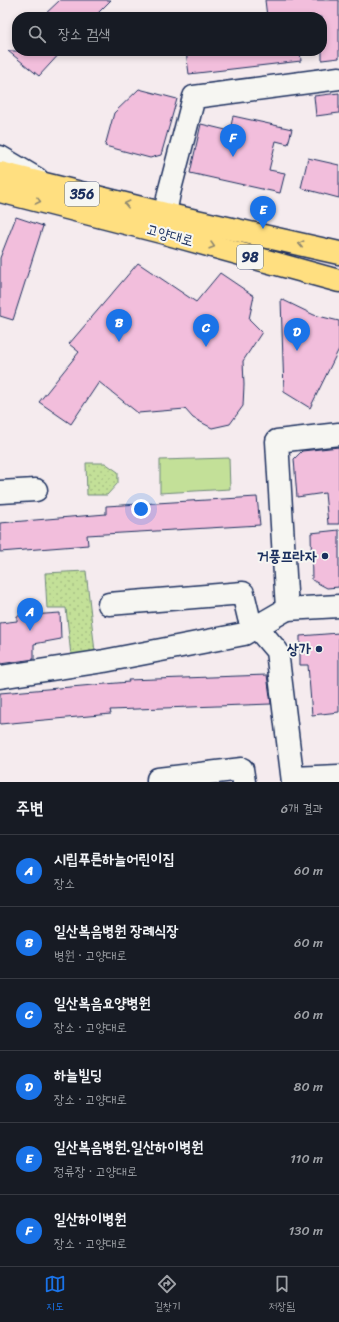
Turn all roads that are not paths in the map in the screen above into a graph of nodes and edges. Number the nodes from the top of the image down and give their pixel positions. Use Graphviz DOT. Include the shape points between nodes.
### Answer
graph roads {
  1 [pos="339,78"];
  2 [pos="0,157"];
  3 [pos="0,173"];
  4 [pos="50,186"];
  5 [pos="0,191"];
  6 [pos="165,214"];
  7 [pos="339,253"];
  8 [pos="339,281"];
  9 [pos="339,434"];
  10 [pos="36,490"];
  11 [pos="0,492"];
  12 [pos="110,604"];
  13 [pos="339,606"];
  14 [pos="287,609"];
  15 [pos="256,627"];
  16 [pos="0,678"];
  17 [pos="339,776"];
  18 [pos="293,780"];
  19 [pos="158,782"];
  20 [pos="244,782"];
  1 -- 6 [label="street" via="194,97"];
  2 -- 4 [label="street"];
  3 -- 4 [label="main road, 고양대로 / 356"];
  6 -- 4 [label="main road, 고양대로 / 356, one-way"];
  5 -- 8 [label="main road, 고양대로 / 98, one-way"];
  7 -- 6 [label="main road, 고양대로 / 356, one-way"];
  9 -- 14 [label="street" via="277,441"];
  10 -- 11 [label="street"];
  12 -- 15 [label="street" via="243,594 250,618"];
  13 -- 14 [label="street"];
  14 -- 15 [label="street"];
  15 -- 16 [label="street" via="244,634"];
  15 -- 18 [label="street" via="277,651"];
  17 -- 18 [label="street"];
  19 -- 20 [label="street" via="158,779 242,769"];
}
